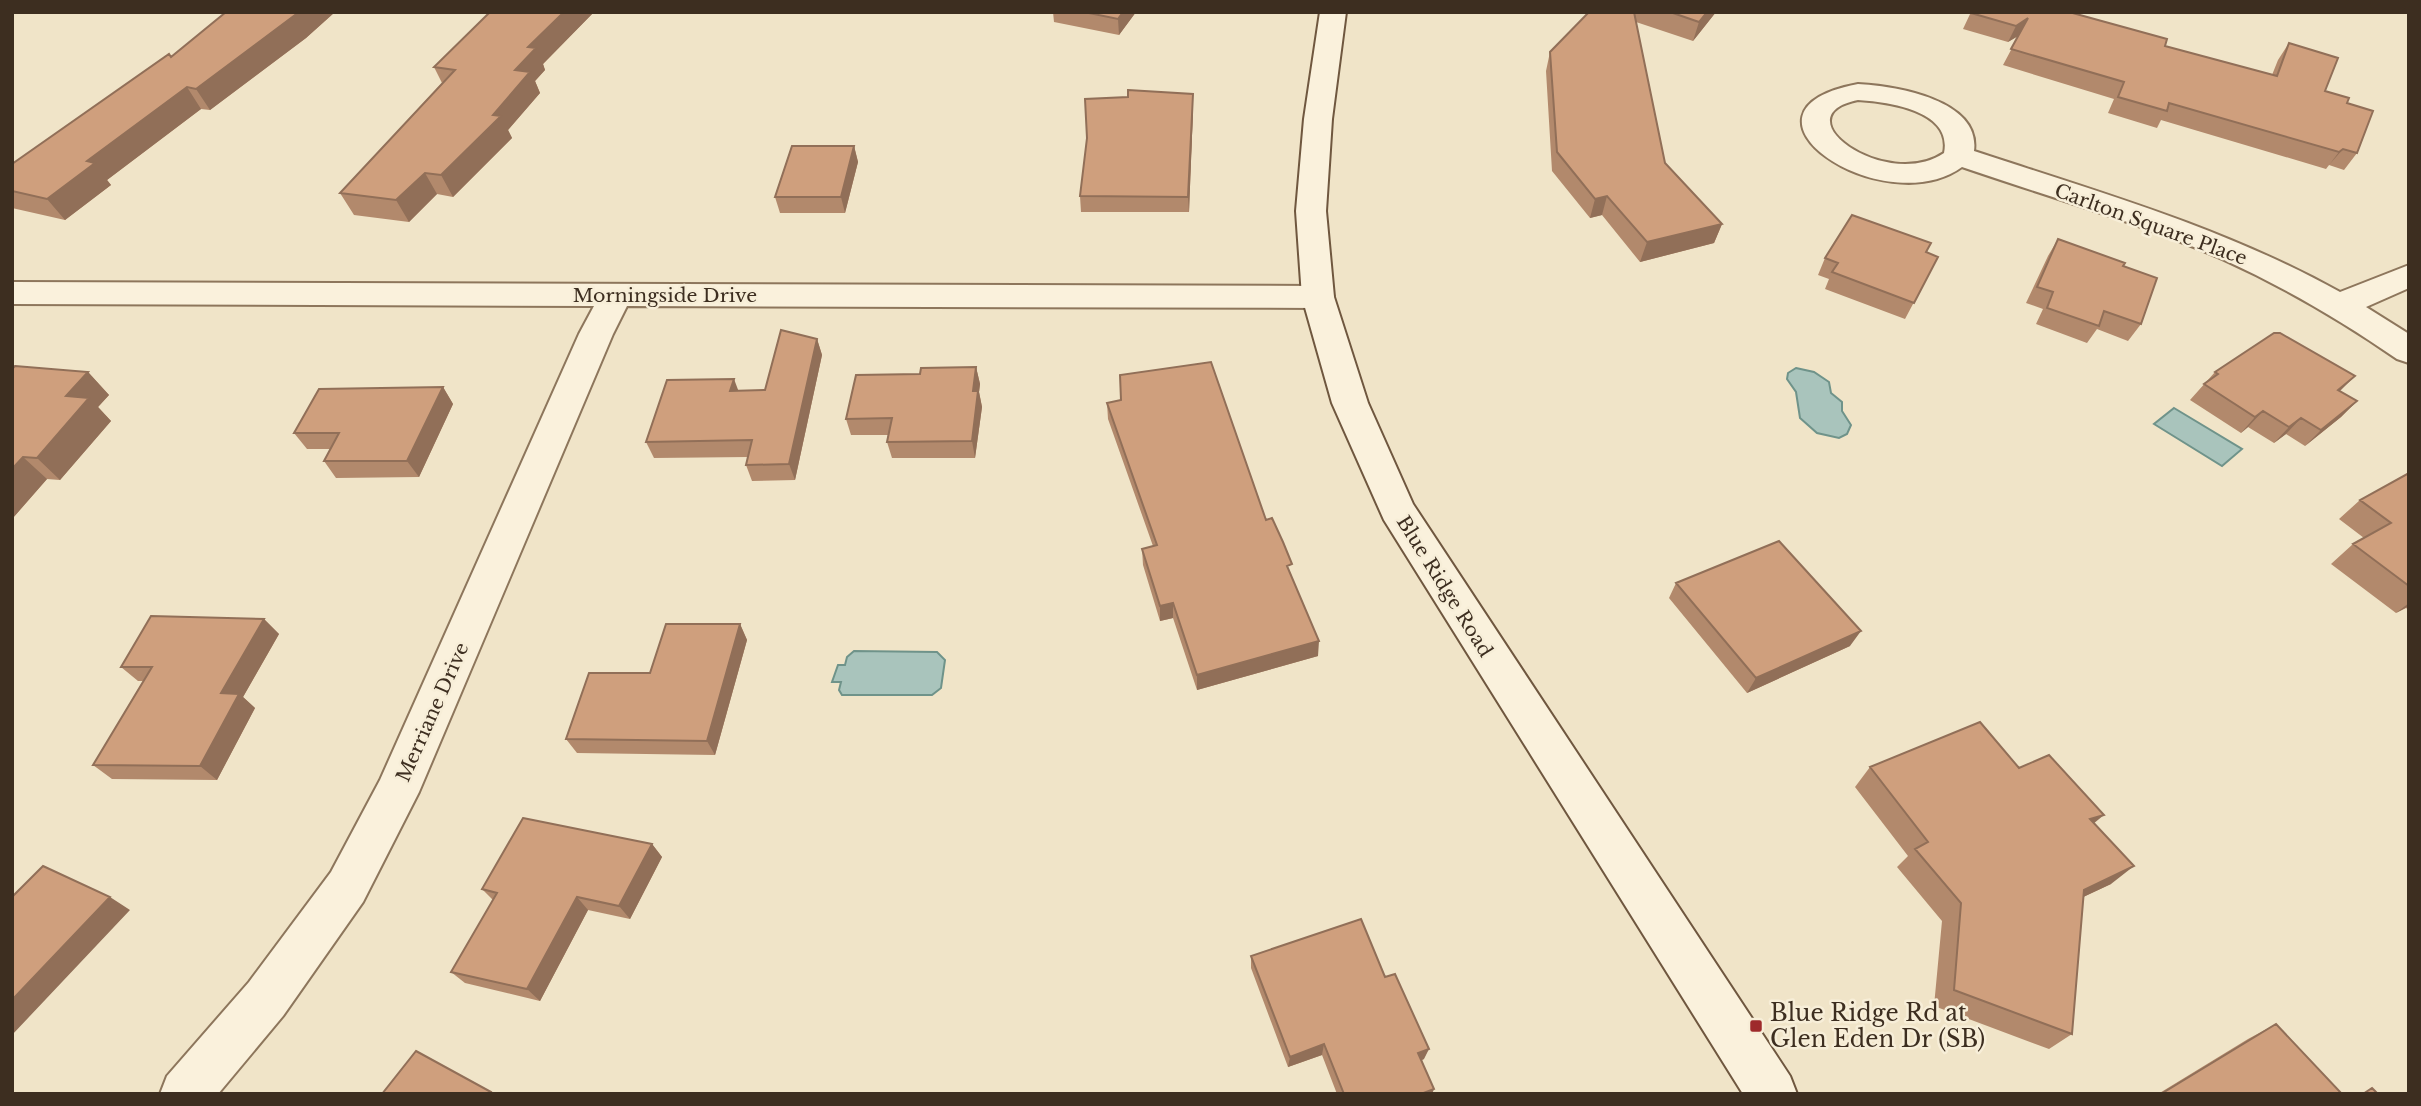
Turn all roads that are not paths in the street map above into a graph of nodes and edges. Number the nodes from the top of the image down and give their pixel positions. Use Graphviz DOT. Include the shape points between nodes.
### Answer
graph roads {
  1 [pos="1333,12"];
  2 [pos="1958,156"];
  3 [pos="2409,276"];
  4 [pos="12,293"];
  5 [pos="617,294"];
  6 [pos="1318,298"];
  7 [pos="2338,306"];
  8 [pos="2409,351"];
  9 [pos="186,1094"];
  10 [pos="1772,1094"];
  1 -- 6 [label="street, Blue Ridge Road" via="1311,211"];
  2 -- 7 [label="street, Carlton Square Place" via="2207,241"];
  3 -- 7 [label="street"];
  4 -- 5 [label="street, Morningside Drive"];
  5 -- 6 [label="street, Morningside Drive"];
  5 -- 9 [label="street, Merriane Drive" via="397,792 347,887 266,999"];
  6 -- 10 [label="street, Blue Ridge Road" via="1350,404 1397,510"];
  7 -- 8 [label="street, Carlton Square Place"];
}
